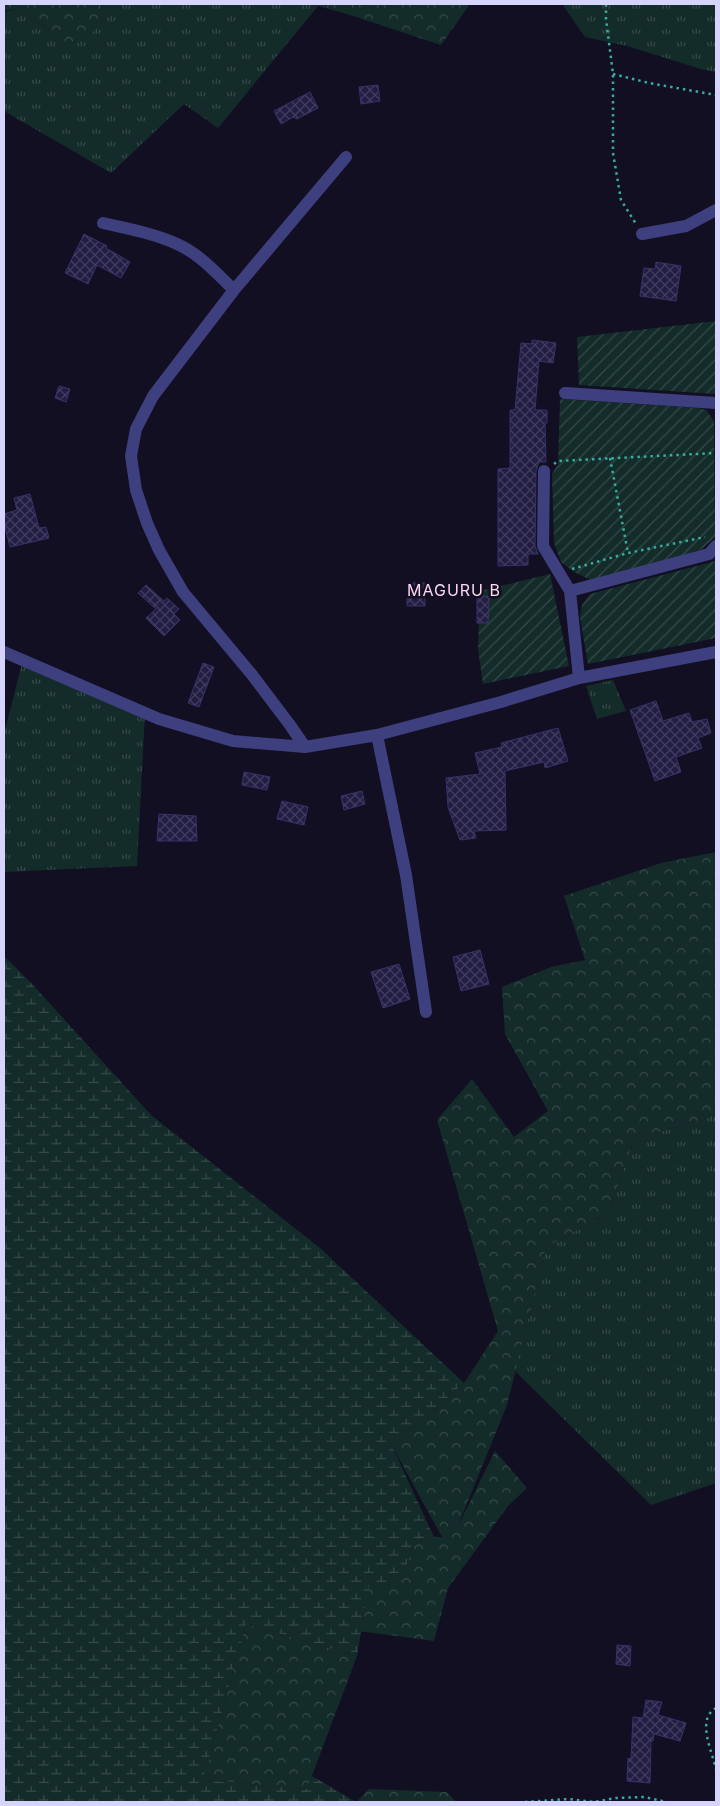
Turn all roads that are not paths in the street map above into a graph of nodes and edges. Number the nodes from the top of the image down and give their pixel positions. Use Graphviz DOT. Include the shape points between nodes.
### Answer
graph roads {
  1 [pos="346,157"];
  2 [pos="716,210"];
  3 [pos="103,223"];
  4 [pos="642,234"];
  5 [pos="234,290"];
  6 [pos="564,392"];
  7 [pos="716,402"];
  8 [pos="544,471"];
  9 [pos="712,541"];
  10 [pos="570,591"];
  11 [pos="4,652"];
  12 [pos="716,652"];
  13 [pos="579,678"];
  14 [pos="377,735"];
  15 [pos="304,747"];
  16 [pos="426,1012"];
  1 -- 5 [label="street"];
  2 -- 4 [label="street" via="686,226"];
  3 -- 5 [label="street" via="178,245 203,261"];
  5 -- 15 [label="street" via="153,396 136,429 132,456 136,490 159,550 183,592 253,676"];
  6 -- 7 [label="street"];
  8 -- 10 [label="street" via="543,546"];
  9 -- 10 [label="street" via="709,554"];
  10 -- 13 [label="street"];
  11 -- 15 [label="street" via="159,719 233,741"];
  12 -- 13 [label="street"];
  13 -- 14 [label="street"];
  14 -- 15 [label="street"];
  14 -- 16 [label="street" via="408,882"];
}
